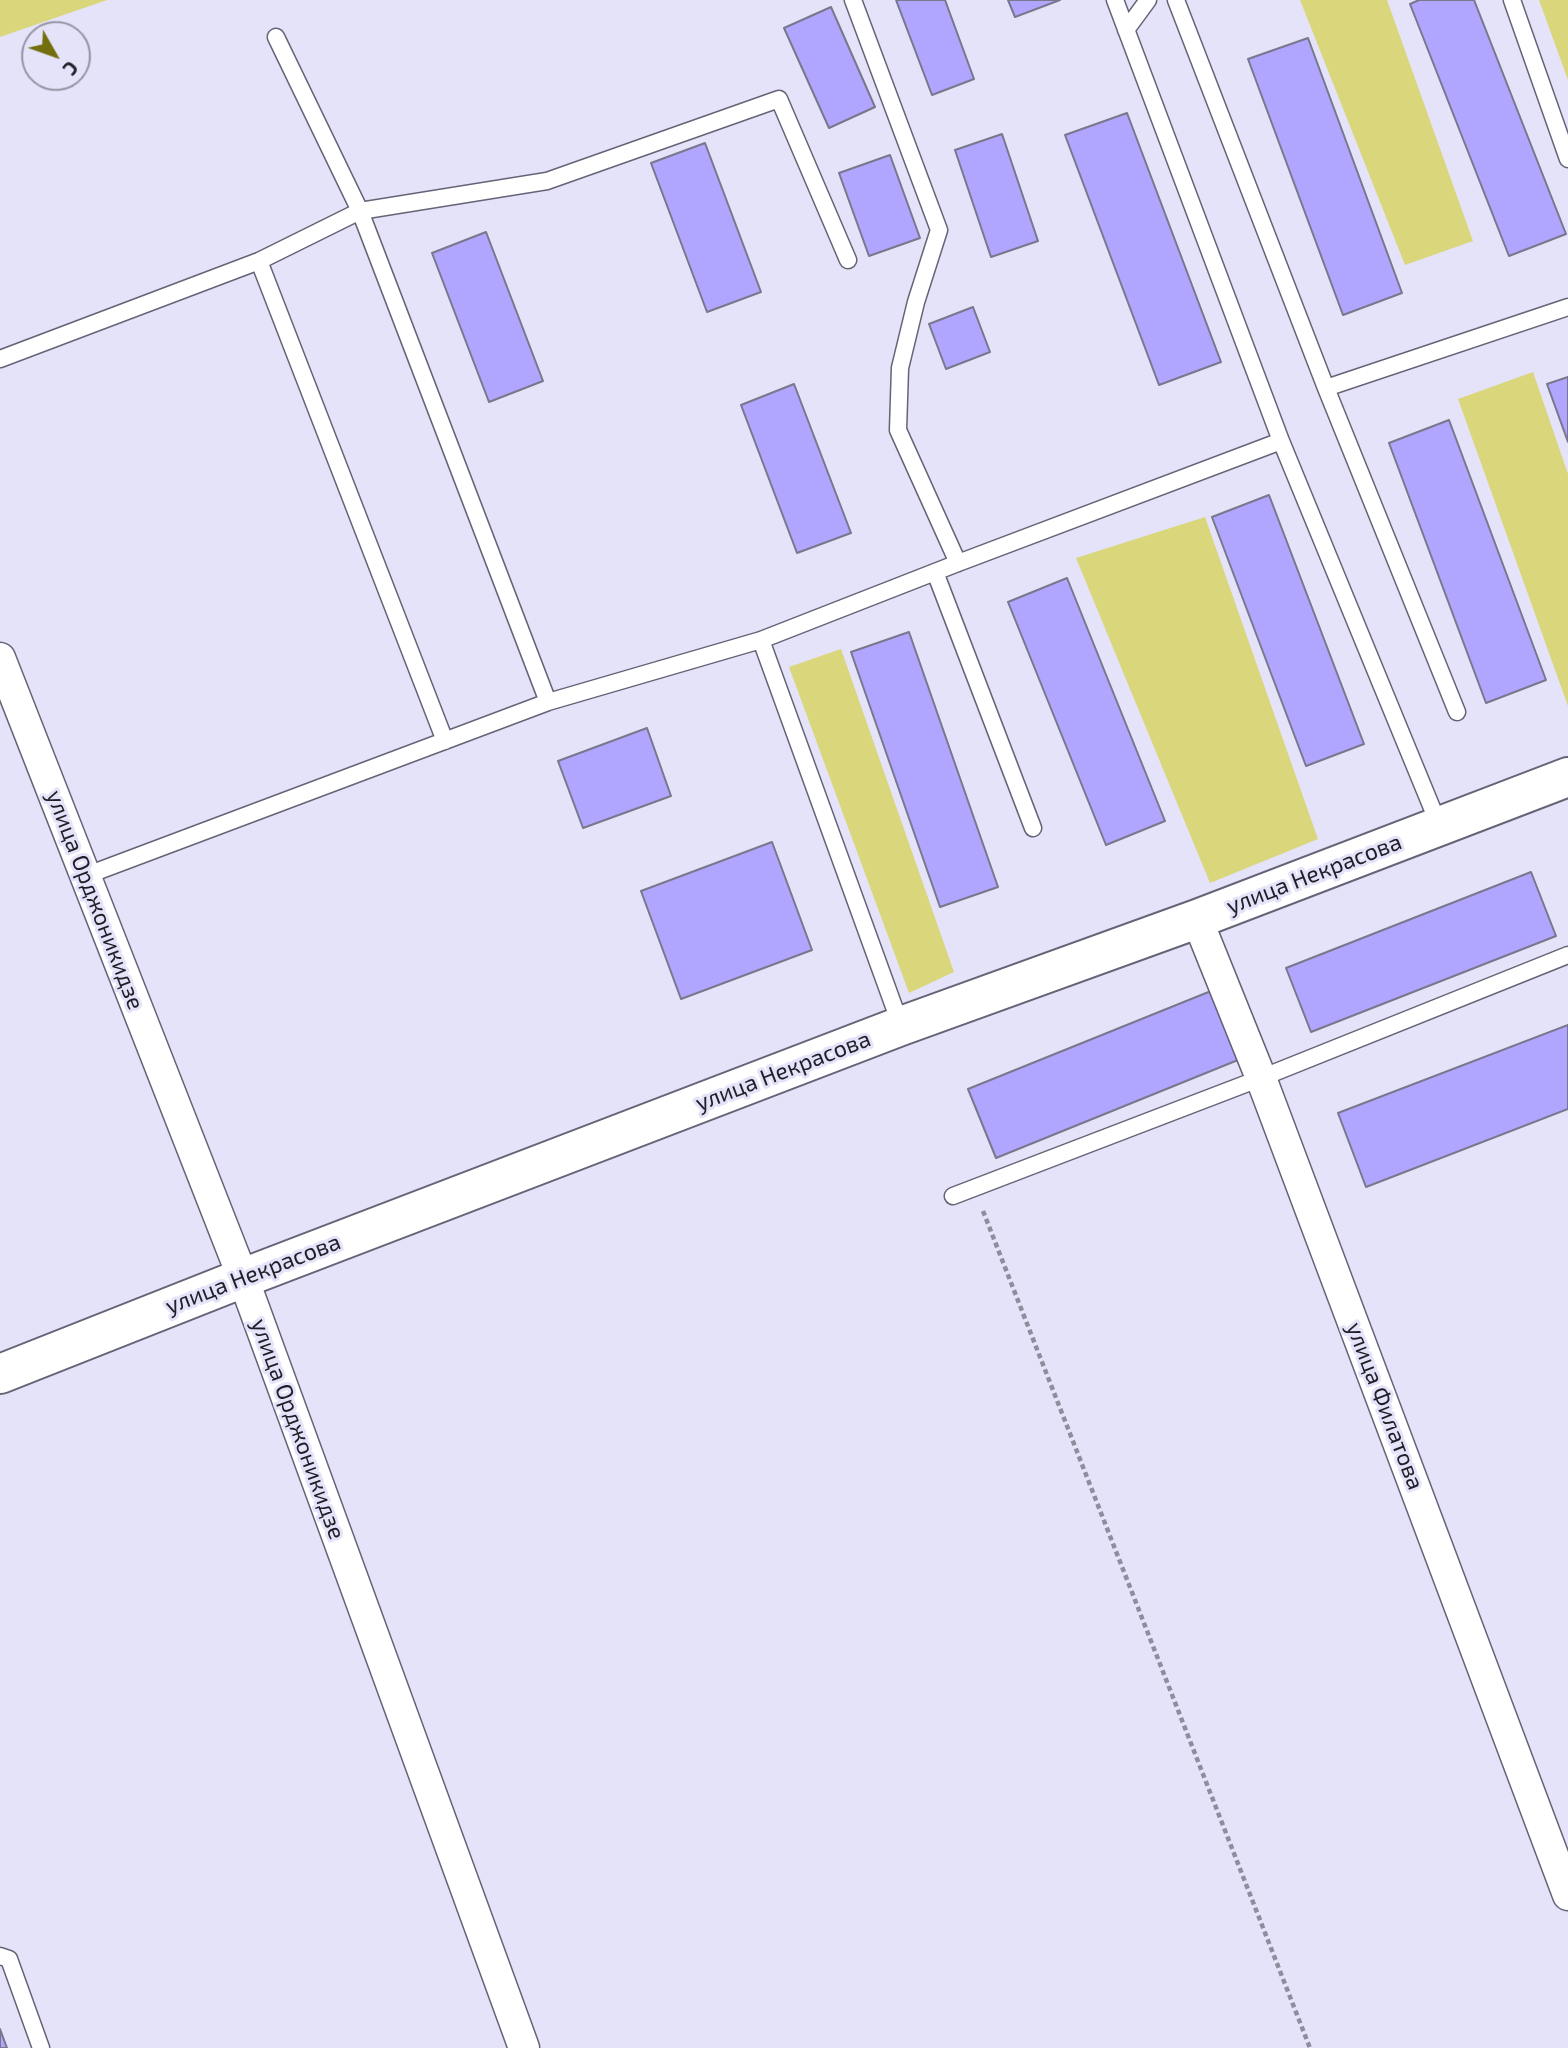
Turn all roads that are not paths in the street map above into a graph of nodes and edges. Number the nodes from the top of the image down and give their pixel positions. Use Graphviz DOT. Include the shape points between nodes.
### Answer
graph roads {
  1 [pos="853,0"];
  2 [pos="1115,0"];
  3 [pos="1148,0"];
  4 [pos="1176,0"];
  5 [pos="1512,0"];
  6 [pos="1126,30"];
  7 [pos="276,37"];
  8 [pos="1568,159"];
  9 [pos="360,211"];
  10 [pos="848,260"];
  11 [pos="259,261"];
  12 [pos="1568,307"];
  13 [pos="0,359"];
  14 [pos="1326,388"];
  15 [pos="1281,441"];
  16 [pos="958,563"];
  17 [pos="935,572"];
  18 [pos="761,640"];
  19 [pos="0,658"];
  20 [pos="548,702"];
  21 [pos="1457,712"];
  22 [pos="445,741"];
  23 [pos="1568,777"];
  24 [pos="1439,825"];
  25 [pos="1033,828"];
  26 [pos="85,876"];
  27 [pos="1197,919"];
  28 [pos="1568,955"];
  29 [pos="901,1026"];
  30 [pos="1261,1078"];
  31 [pos="953,1196"];
  32 [pos="243,1278"];
  33 [pos="0,1374"];
  34 [pos="1568,1895"];
  35 [pos="0,1956"];
  36 [pos="41,2048"];
  37 [pos="524,2048"];
  1 -- 16 [label="lane" via="939,230 900,368 898,429"];
  2 -- 6 [label="lane"];
  3 -- 6 [label="lane"];
  4 -- 14 [label="lane"];
  5 -- 8 [label="lane"];
  6 -- 15 [label="lane"];
  7 -- 9 [label="lane"];
  9 -- 10 [label="lane" via="547,181 779,99"];
  9 -- 11 [label="lane"];
  9 -- 20 [label="lane"];
  11 -- 13 [label="lane"];
  11 -- 22 [label="lane"];
  12 -- 14 [label="lane"];
  14 -- 21 [label="lane"];
  15 -- 16 [label="lane"];
  15 -- 24 [label="lane"];
  16 -- 17 [label="lane"];
  17 -- 18 [label="lane"];
  17 -- 25 [label="lane"];
  18 -- 20 [label="lane"];
  18 -- 29 [label="lane"];
  19 -- 26 [label="street, улица Орджоникидзе"];
  20 -- 22 [label="lane"];
  22 -- 26 [label="lane"];
  23 -- 24 [label="street, улица Некрасова"];
  24 -- 27 [label="street, улица Некрасова"];
  26 -- 32 [label="street, улица Орджоникидзе"];
  27 -- 29 [label="street, улица Некрасова"];
  27 -- 30 [label="street, улица Филатова"];
  28 -- 30 [label="lane"];
  29 -- 32 [label="street, улица Некрасова"];
  30 -- 31 [label="lane"];
  30 -- 34 [label="street, улица Филатова"];
  32 -- 33 [label="street, улица Некрасова"];
  32 -- 37 [label="street, улица Орджоникидзе"];
  35 -- 36 [label="lane" via="9,1959"];
}
